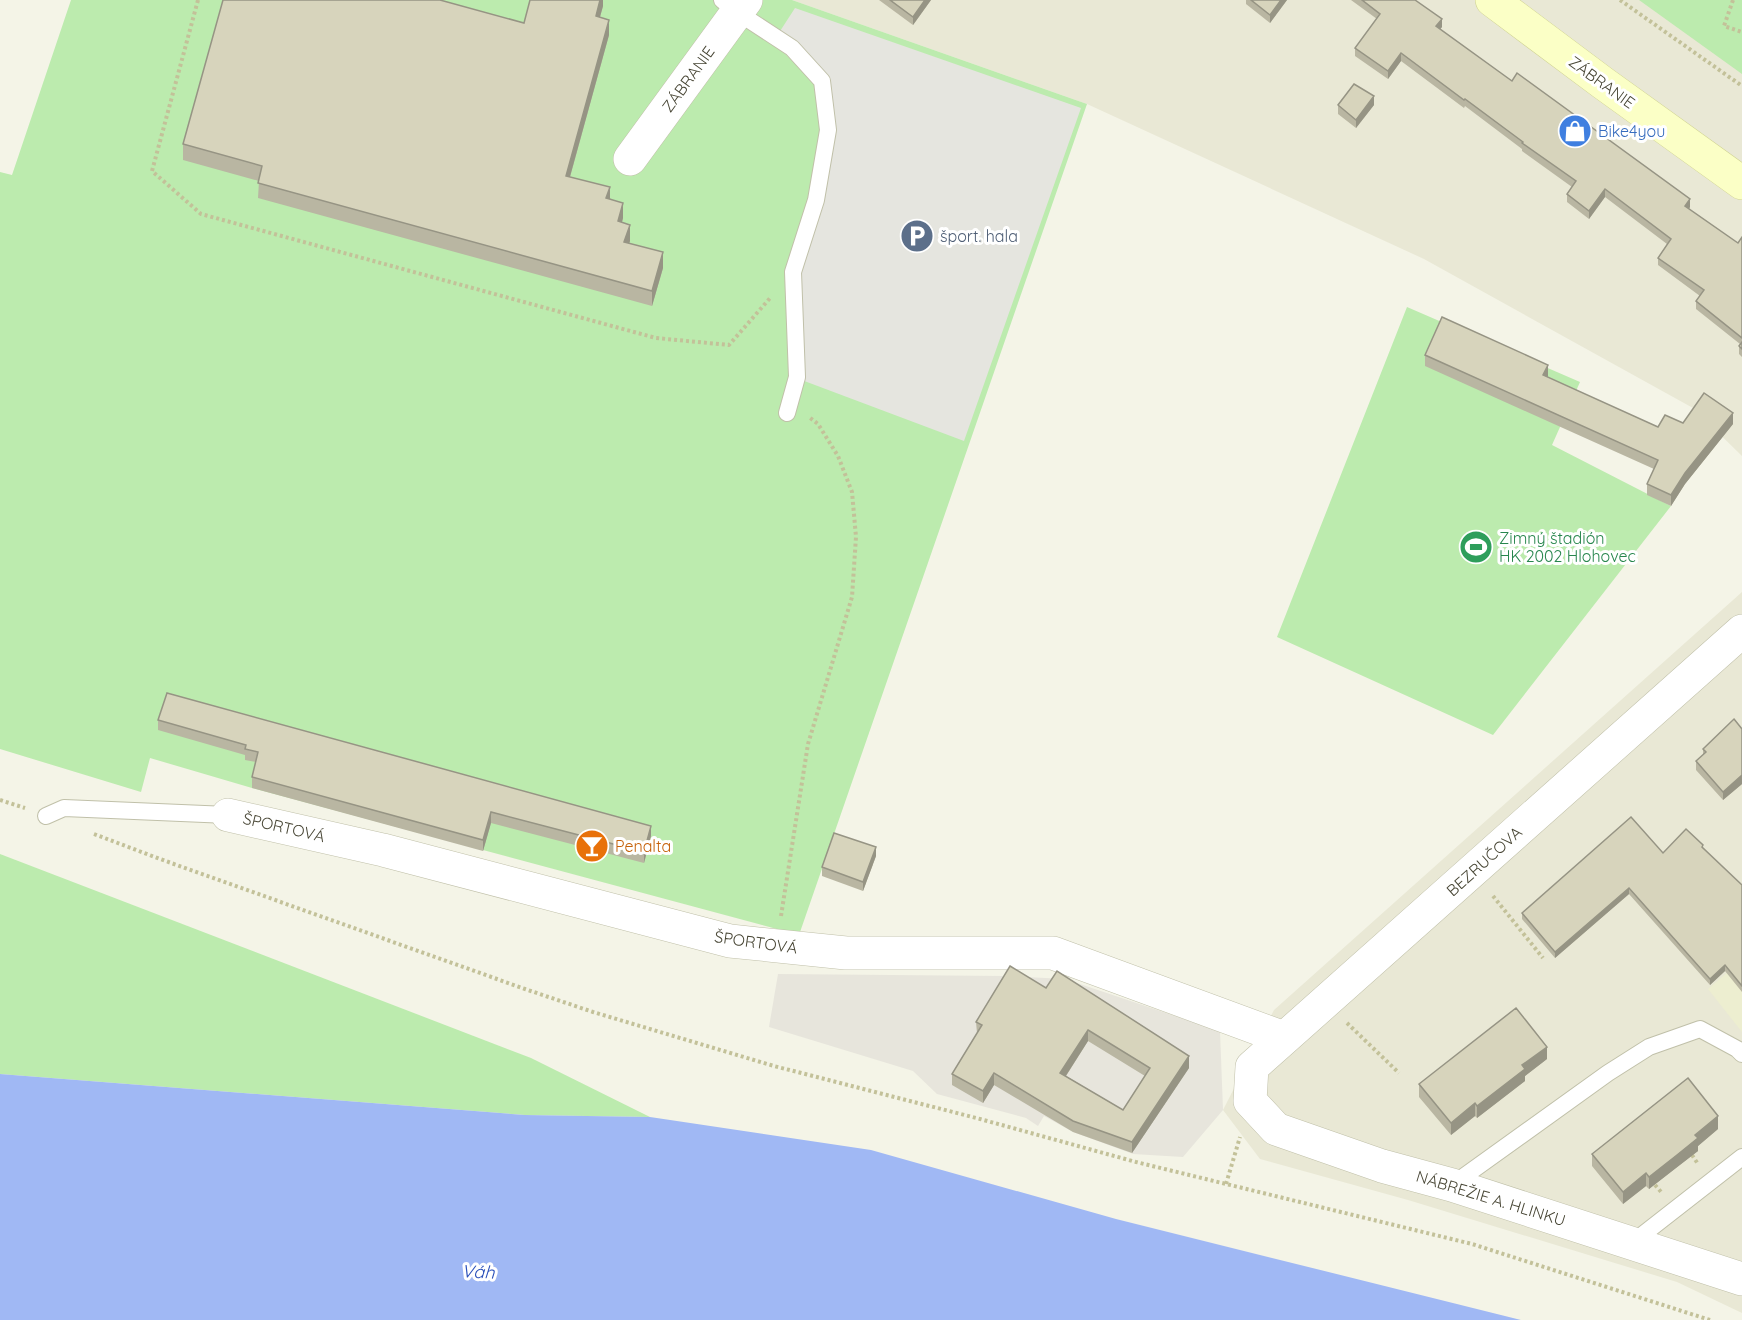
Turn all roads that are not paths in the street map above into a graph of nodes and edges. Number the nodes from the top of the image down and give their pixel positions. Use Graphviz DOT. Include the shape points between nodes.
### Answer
graph roads {
  1 [pos="1492,0"];
  2 [pos="735,4"];
  3 [pos="630,159"];
  4 [pos="1742,183"];
  5 [pos="788,407"];
  6 [pos="1742,631"];
  7 [pos="228,814"];
  8 [pos="46,816"];
  9 [pos="1284,1038"];
  10 [pos="1742,1054"];
  11 [pos="1250,1101"];
  12 [pos="1742,1157"];
  13 [pos="1452,1185"];
  14 [pos="1632,1243"];
  15 [pos="1742,1279"];
  1 -- 4 [label="main road, ZÁBRANIE"];
  2 -- 3 [label="street, ZÁBRANIE"];
  2 -- 5 [label="lane" via="792,48 822,81 828,130 816,200 793,272 797,377"];
  6 -- 9 [label="street, BEZRUČOVA"];
  7 -- 8 [label="lane" via="64,808"];
  7 -- 9 [label="street, ŠPORTOVÁ" via="383,850 730,941 846,953 1053,953"];
  9 -- 11 [label="street, BEZRUČOVA" via="1252,1067"];
  10 -- 13 [label="lane" via="1700,1029 1648,1047"];
  11 -- 13 [label="street, NÁBREŽIE A. HLINKU" via="1276,1129 1382,1166"];
  12 -- 14 [label="lane"];
  13 -- 14 [label="street, NÁBREŽIE A. HLINKU"];
  14 -- 15 [label="street, NÁBREŽIE A. HLINKU"];
}
